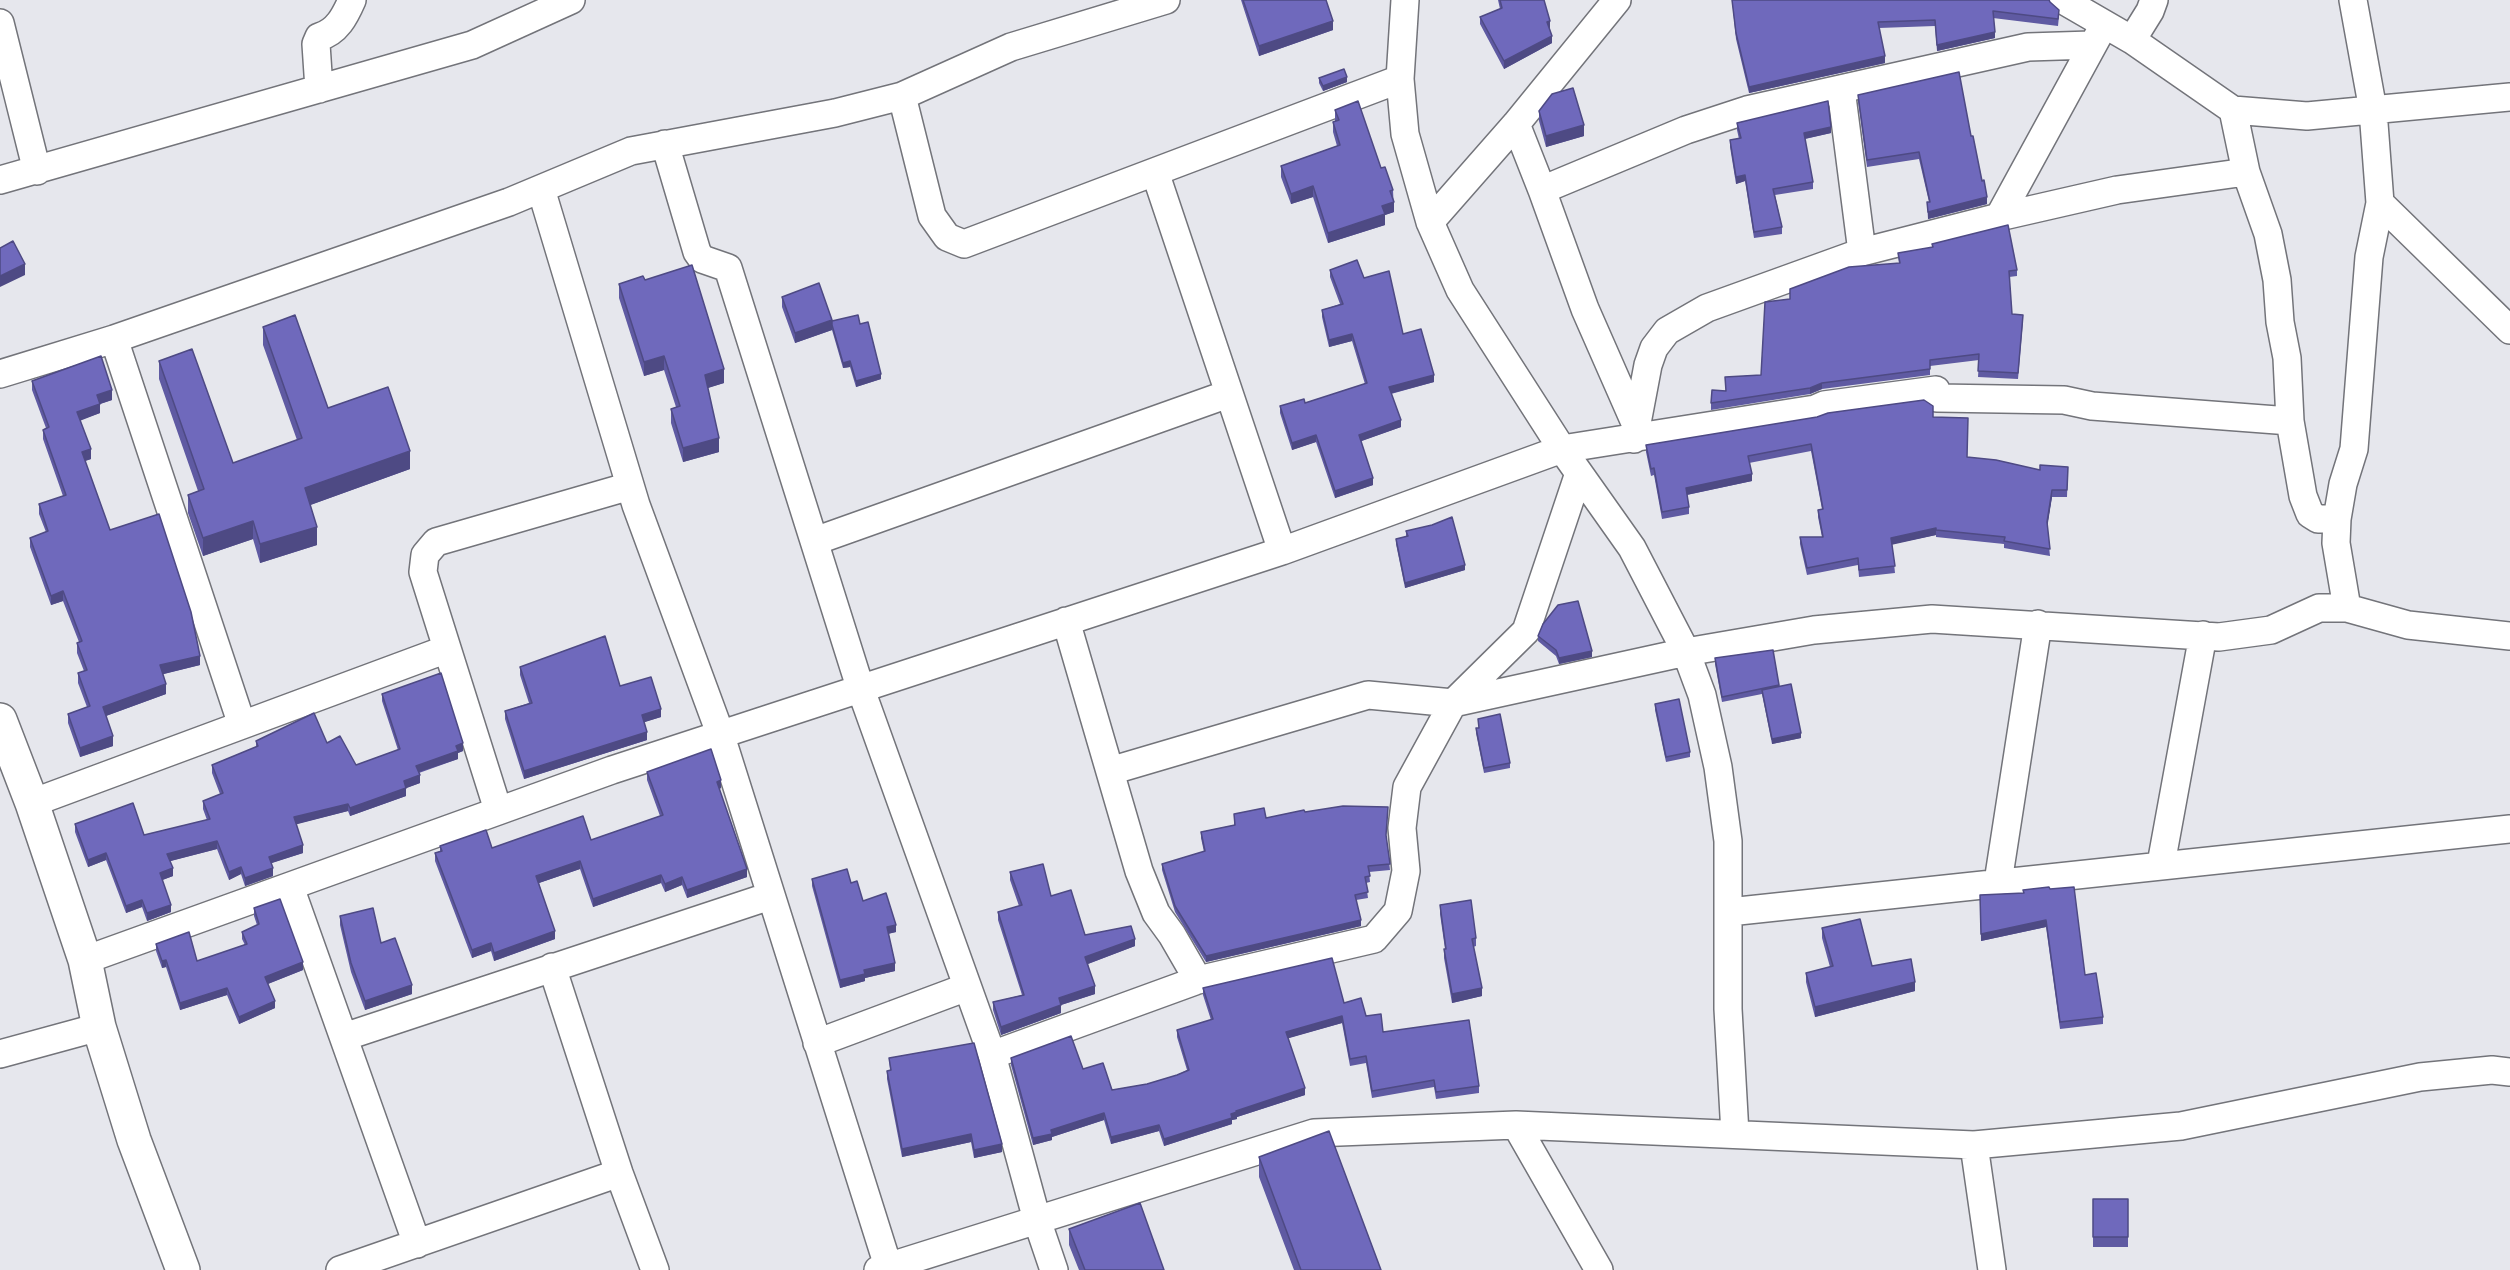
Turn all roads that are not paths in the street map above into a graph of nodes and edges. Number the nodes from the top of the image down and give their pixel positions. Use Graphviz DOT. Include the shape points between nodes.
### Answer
graph roads {
  1 [pos="351,0"];
  2 [pos="1166,0"];
  3 [pos="1405,0"];
  4 [pos="1617,0"];
  5 [pos="2063,0"];
  6 [pos="2154,0"];
  7 [pos="2353,0"];
  8 [pos="561,2"];
  9 [pos="0,23"];
  10 [pos="2098,35"];
  11 [pos="2132,40"];
  12 [pos="1400,79"];
  13 [pos="320,89"];
  14 [pos="1841,89"];
  15 [pos="902,96"];
  16 [pos="2510,97"];
  17 [pos="2233,110"];
  18 [pos="2373,110"];
  19 [pos="1516,124"];
  20 [pos="665,144"];
  21 [pos="38,171"];
  22 [pos="1155,172"];
  23 [pos="2246,172"];
  24 [pos="0,180"];
  25 [pos="541,189"];
  26 [pos="1542,190"];
  27 [pos="2380,203"];
  28 [pos="2000,218"];
  29 [pos="1430,222"];
  30 [pos="1862,252"];
  31 [pos="2510,330"];
  32 [pos="114,339"];
  33 [pos="0,374"];
  34 [pos="1228,394"];
  35 [pos="2290,421"];
  36 [pos="1635,432"];
  37 [pos="1562,449"];
  38 [pos="1579,473"];
  39 [pos="630,486"];
  40 [pos="2337,519"];
  41 [pos="815,541"];
  42 [pos="1282,551"];
  43 [pos="2347,608"];
  44 [pos="1066,621"];
  45 [pos="2038,624"];
  46 [pos="2203,635"];
  47 [pos="2510,636"];
  48 [pos="447,649"];
  49 [pos="1686,652"];
  50 [pos="860,687"];
  51 [pos="1453,703"];
  52 [pos="0,720"];
  53 [pos="242,725"];
  54 [pos="720,733"];
  55 [pos="1110,771"];
  56 [pos="32,803"];
  57 [pos="498,810"];
  58 [pos="2510,829"];
  59 [pos="2161,864"];
  60 [pos="1998,882"];
  61 [pos="290,887"];
  62 [pos="770,896"];
  63 [pos="1729,912"];
  64 [pos="85,960"];
  65 [pos="552,967"];
  66 [pos="1198,980"];
  67 [pos="968,987"];
  68 [pos="99,1027"];
  69 [pos="344,1037"];
  70 [pos="817,1043"];
  71 [pos="0,1054"];
  72 [pos="992,1055"];
  73 [pos="2510,1072"];
  74 [pos="1516,1125"];
  75 [pos="1735,1134"];
  76 [pos="1974,1145"];
  77 [pos="619,1173"];
  78 [pos="1036,1220"];
  79 [pos="417,1244"];
  80 [pos="883,1268"];
  81 [pos="183,1270"];
  82 [pos="340,1270"];
  83 [pos="655,1270"];
  84 [pos="1054,1270"];
  85 [pos="1599,1270"];
  86 [pos="1992,1270"];
  1 -- 13 [label="street" via="344,18 316,44"];
  2 -- 15 [label="street" via="1011,47"];
  3 -- 12 [label="street"];
  4 -- 19 [label="street"];
  5 -- 10 [label="street"];
  6 -- 11 [label="street"];
  7 -- 18 [label="street"];
  8 -- 13 [label="street" via="472,45"];
  9 -- 21 [label="street"];
  10 -- 11 [label="street"];
  10 -- 14 [label="street"];
  10 -- 28 [label="street"];
  11 -- 17 [label="street"];
  12 -- 22 [label="street"];
  12 -- 29 [label="street" via="1406,134"];
  13 -- 21 [label="street"];
  14 -- 26 [label="street" via="1747,110 1686,130"];
  14 -- 30 [label="street"];
  15 -- 20 [label="street" via="835,113"];
  15 -- 22 [label="street" via="932,216 947,237 964,244"];
  16 -- 18 [label="street"];
  17 -- 18 [label="street" via="2307,116"];
  17 -- 23 [label="street"];
  18 -- 27 [label="street"];
  19 -- 26 [label="street"];
  19 -- 29 [label="street"];
  20 -- 25 [label="street" via="631,151"];
  20 -- 41 [label="street" via="697,252 711,264 728,268"];
  21 -- 24 [label="street"];
  22 -- 34 [label="street"];
  23 -- 28 [label="street" via="2117,190"];
  23 -- 35 [label="street" via="2268,234 2277,280"];
  25 -- 32 [label="street"];
  25 -- 39 [label="street"];
  26 -- 36 [label="street"];
  27 -- 31 [label="street"];
  27 -- 40 [label="street" via="2369,257 2354,449"];
  28 -- 30 [label="street"];
  29 -- 37 [label="street" via="1460,290"];
  30 -- 36 [label="street" via="1707,308 1667,331 1654,348 1648,366"];
  32 -- 33 [label="street"];
  32 -- 53 [label="street"];
  34 -- 41 [label="street"];
  34 -- 42 [label="street"];
  35 -- 36 [label="street" via="2092,406 2064,400 1937,398 1936,390"];
  35 -- 40 [label="street" via="2303,496 2310,514 2318,519"];
  36 -- 37 [label="street"];
  37 -- 38 [label="street"];
  37 -- 42 [label="street"];
  38 -- 49 [label="street" via="1632,548"];
  38 -- 51 [label="street" via="1526,631"];
  39 -- 48 [label="street" via="436,542 425,555 423,572"];
  39 -- 54 [label="street"];
  40 -- 43 [label="street" via="2336,543"];
  41 -- 50 [label="street"];
  42 -- 44 [label="street"];
  43 -- 46 [label="street" via="2319,608 2271,630 2219,637"];
  43 -- 47 [label="street" via="2408,625"];
  44 -- 50 [label="street"];
  44 -- 55 [label="street"];
  45 -- 46 [label="street"];
  45 -- 49 [label="street" via="1932,620 1814,630"];
  45 -- 60 [label="street"];
  46 -- 59 [label="street"];
  48 -- 53 [label="street"];
  48 -- 57 [label="street"];
  49 -- 51 [label="street"];
  49 -- 63 [label="street" via="1702,694 1718,767 1728,841"];
  50 -- 54 [label="street"];
  50 -- 67 [label="street"];
  51 -- 55 [label="street" via="1368,695"];
  51 -- 66 [label="street" via="1407,787 1402,828 1407,871 1398,911 1374,939"];
  52 -- 56 [label="street"];
  53 -- 56 [label="street"];
  54 -- 57 [label="street"];
  54 -- 62 [label="street"];
  55 -- 66 [label="street" via="1139,871 1156,914"];
  56 -- 64 [label="street"];
  57 -- 61 [label="street"];
  58 -- 59 [label="street"];
  59 -- 60 [label="street"];
  60 -- 63 [label="street"];
  61 -- 64 [label="street"];
  61 -- 69 [label="street"];
  62 -- 65 [label="street"];
  62 -- 70 [label="street"];
  63 -- 75 [label="street" via="1728,1009"];
  64 -- 68 [label="street"];
  65 -- 69 [label="street"];
  65 -- 77 [label="street"];
  66 -- 72 [label="street"];
  67 -- 70 [label="street"];
  67 -- 72 [label="street"];
  68 -- 71 [label="street"];
  68 -- 81 [label="street" via="134,1140"];
  69 -- 79 [label="street"];
  70 -- 80 [label="street"];
  72 -- 78 [label="street"];
  73 -- 76 [label="street" via="2420,1077 2181,1126"];
  74 -- 75 [label="street"];
  74 -- 78 [label="street" via="1314,1133"];
  74 -- 85 [label="street"];
  75 -- 76 [label="street"];
  76 -- 86 [label="street"];
  77 -- 79 [label="street"];
  77 -- 83 [label="street"];
  78 -- 80 [label="street"];
  78 -- 84 [label="street"];
  79 -- 82 [label="street"];
}
